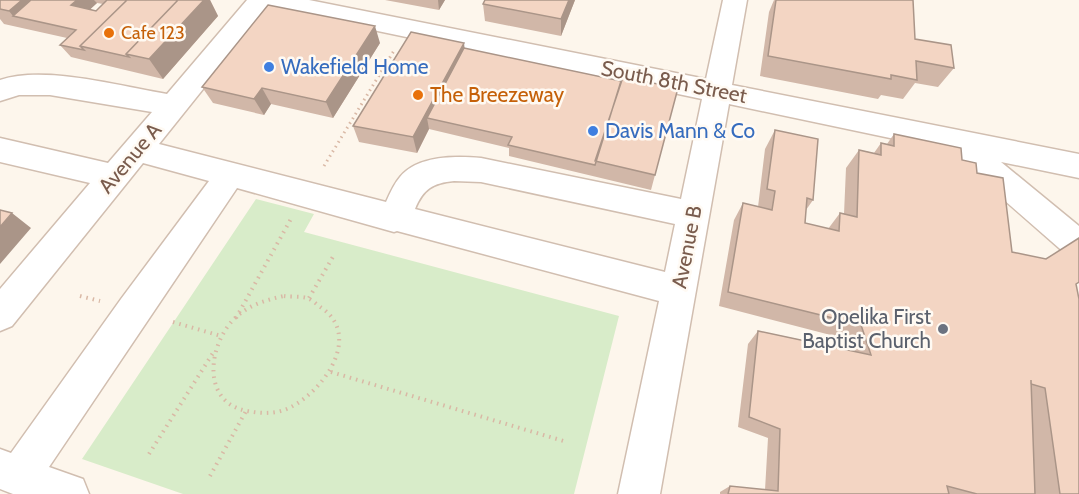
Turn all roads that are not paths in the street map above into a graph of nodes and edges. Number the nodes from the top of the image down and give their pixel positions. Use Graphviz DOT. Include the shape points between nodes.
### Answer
graph roads {
  1 [pos="261,0"];
  2 [pos="269,0"];
  3 [pos="735,0"];
  4 [pos="717,90"];
  5 [pos="0,92"];
  6 [pos="174,105"];
  7 [pos="955,140"];
  8 [pos="0,150"];
  9 [pos="137,150"];
  10 [pos="1079,166"];
  11 [pos="230,176"];
  12 [pos="114,177"];
  13 [pos="693,216"];
  14 [pos="394,219"];
  15 [pos="1079,244"];
  16 [pos="678,291"];
  17 [pos="0,315"];
  18 [pos="9,472"];
  19 [pos="68,494"];
  20 [pos="639,494"];
  1 -- 6 [label="street, Avenue A"];
  2 -- 4 [label="street, South 8th Street"];
  3 -- 4 [label="street, Avenue B"];
  4 -- 7 [label="street, South 8th Street"];
  4 -- 13 [label="street, Avenue B"];
  5 -- 6 [label="street" via="17,85 50,85"];
  6 -- 9 [label="street, Avenue A"];
  7 -- 10 [label="street, South 8th Street"];
  7 -- 15 [label="street"];
  8 -- 12 [label="street"];
  9 -- 11 [label="street"];
  9 -- 12 [label="street, Avenue A"];
  11 -- 14 [label="street"];
  11 -- 18 [label="street"];
  12 -- 17 [label="street, Avenue A"];
  13 -- 14 [label="street" via="454,167 413,183"];
  13 -- 16 [label="street, Avenue B"];
  14 -- 16 [label="street"];
  16 -- 20 [label="street, Avenue B"];
  18 -- 19 [label="street"];
}
